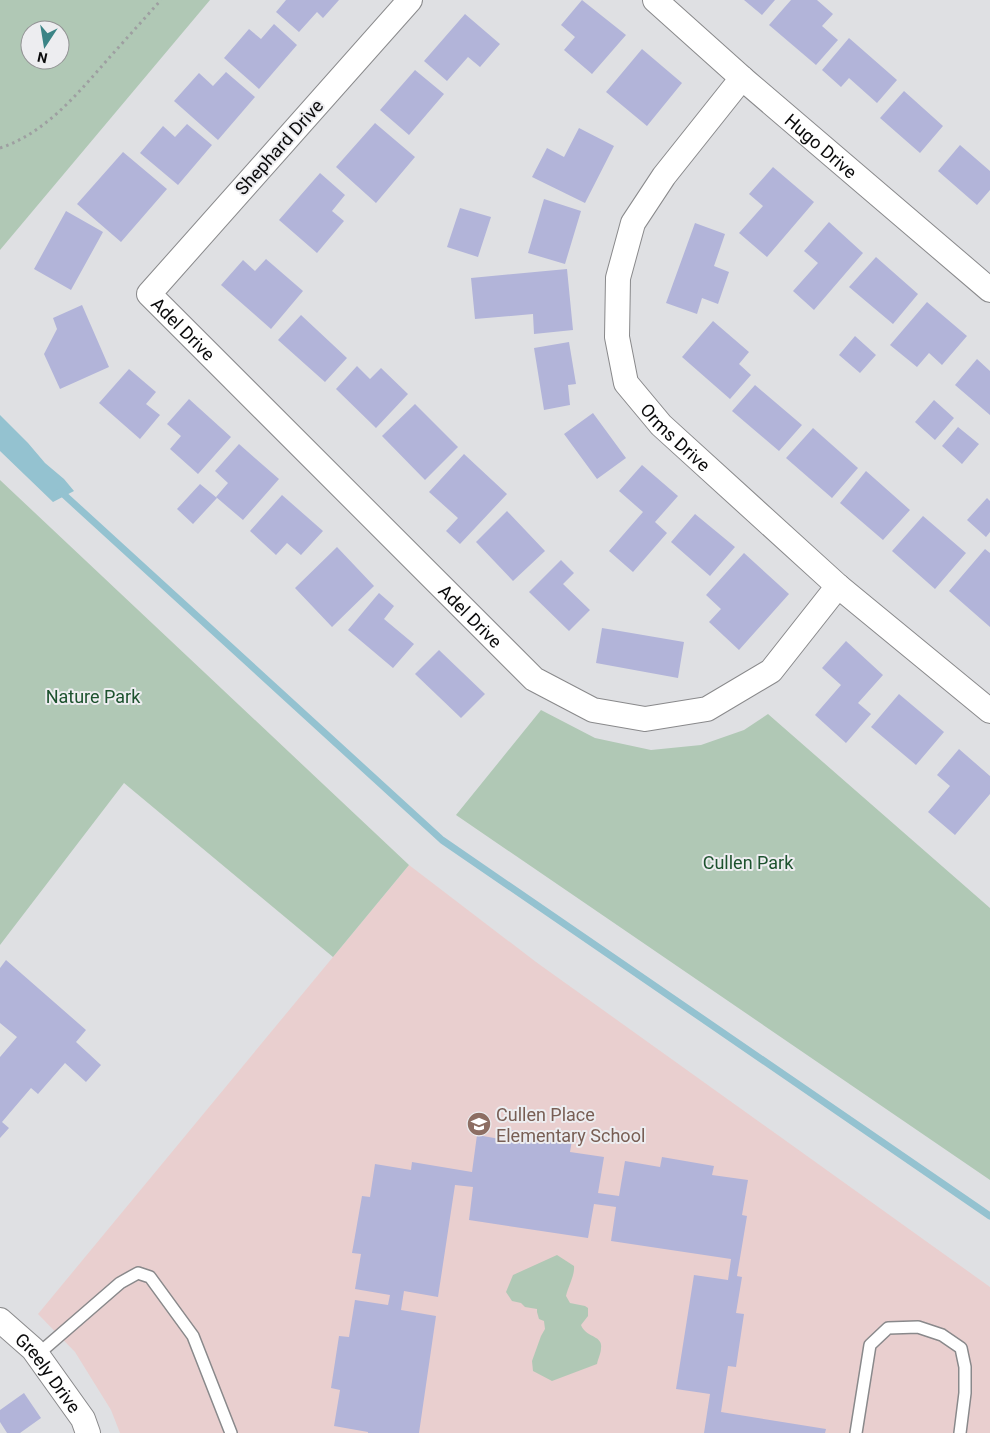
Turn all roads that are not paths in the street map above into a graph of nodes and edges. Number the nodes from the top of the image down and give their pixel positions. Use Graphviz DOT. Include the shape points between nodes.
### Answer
graph roads {
  1 [pos="410,0"];
  2 [pos="655,0"];
  3 [pos="742,78"];
  4 [pos="990,290"];
  5 [pos="149,294"];
  6 [pos="838,586"];
  7 [pos="990,711"];
  8 [pos="0,1320"];
  9 [pos="37,1355"];
  10 [pos="88,1433"];
  11 [pos="231,1433"];
  12 [pos="856,1433"];
  13 [pos="960,1433"];
  1 -- 5 [label="street, Shephard Drive"];
  2 -- 3 [label="street, Hugo Drive"];
  3 -- 4 [label="street, Hugo Drive"];
  3 -- 6 [label="street, Orms Drive" via="664,176 633,223 618,278 617,337 626,382 661,425"];
  5 -- 6 [label="street, Adel Drive" via="534,679 593,710 645,719 706,709 770,671"];
  6 -- 7 [label="street, Orms Drive"];
  8 -- 9 [label="street, Greely Drive"];
  9 -- 10 [label="street, Greely Drive" via="84,1418"];
  9 -- 11 [label="lane" via="120,1283 138,1273 150,1277 193,1336"];
  12 -- 13 [label="lane" via="870,1345 888,1328 918,1327 942,1335 961,1348 965,1393"];
}
